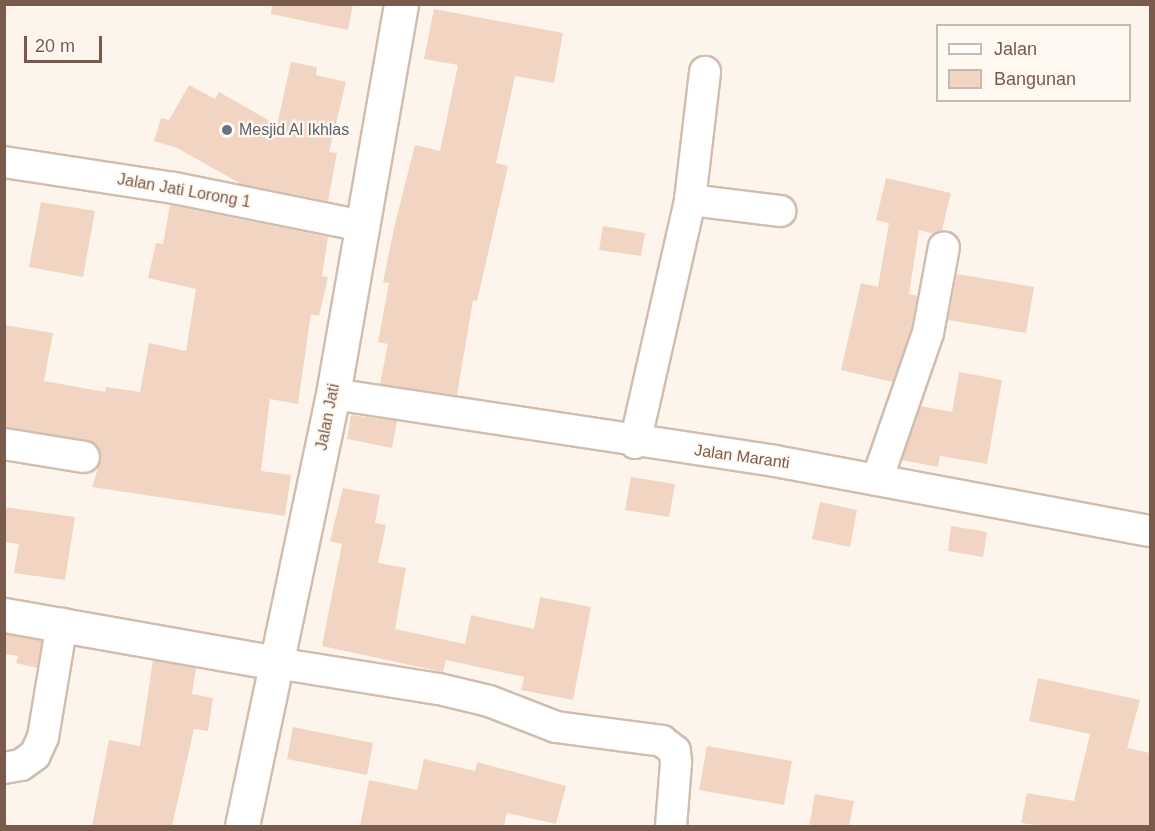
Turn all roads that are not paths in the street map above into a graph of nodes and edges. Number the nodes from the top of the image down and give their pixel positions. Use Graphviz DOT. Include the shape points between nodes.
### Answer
graph roads {
  1 [pos="401,4"];
  2 [pos="705,72"];
  3 [pos="4,162"];
  4 [pos="690,200"];
  5 [pos="780,211"];
  6 [pos="362,226"];
  7 [pos="944,247"];
  8 [pos="333,394"];
  9 [pos="635,443"];
  10 [pos="4,444"];
  11 [pos="84,457"];
  12 [pos="878,480"];
  13 [pos="1150,531"];
  14 [pos="4,615"];
  15 [pos="62,624"];
  16 [pos="276,663"];
  17 [pos="4,768"];
  18 [pos="242,826"];
  19 [pos="671,826"];
  1 -- 6 [label="street, Jalan Jati"];
  2 -- 4 [label="street"];
  3 -- 6 [label="street, Jalan Jati Lorong 1" via="174,188"];
  4 -- 5 [label="street"];
  4 -- 9 [label="street"];
  6 -- 8 [label="street, Jalan Jati"];
  7 -- 12 [label="street" via="928,333"];
  8 -- 9 [label="street, Jalan Maranti"];
  8 -- 16 [label="street, Jalan Jati"];
  9 -- 12 [label="street, Jalan Maranti" via="776,461"];
  10 -- 11 [label="street"];
  12 -- 13 [label="street, Jalan Maranti"];
  14 -- 15 [label="street"];
  15 -- 16 [label="street"];
  15 -- 17 [label="street" via="43,737 35,755 21,765"];
  16 -- 18 [label="street, Jalan Jati"];
  16 -- 19 [label="street" via="439,689 489,701 556,727 654,738 675,751"];
}
